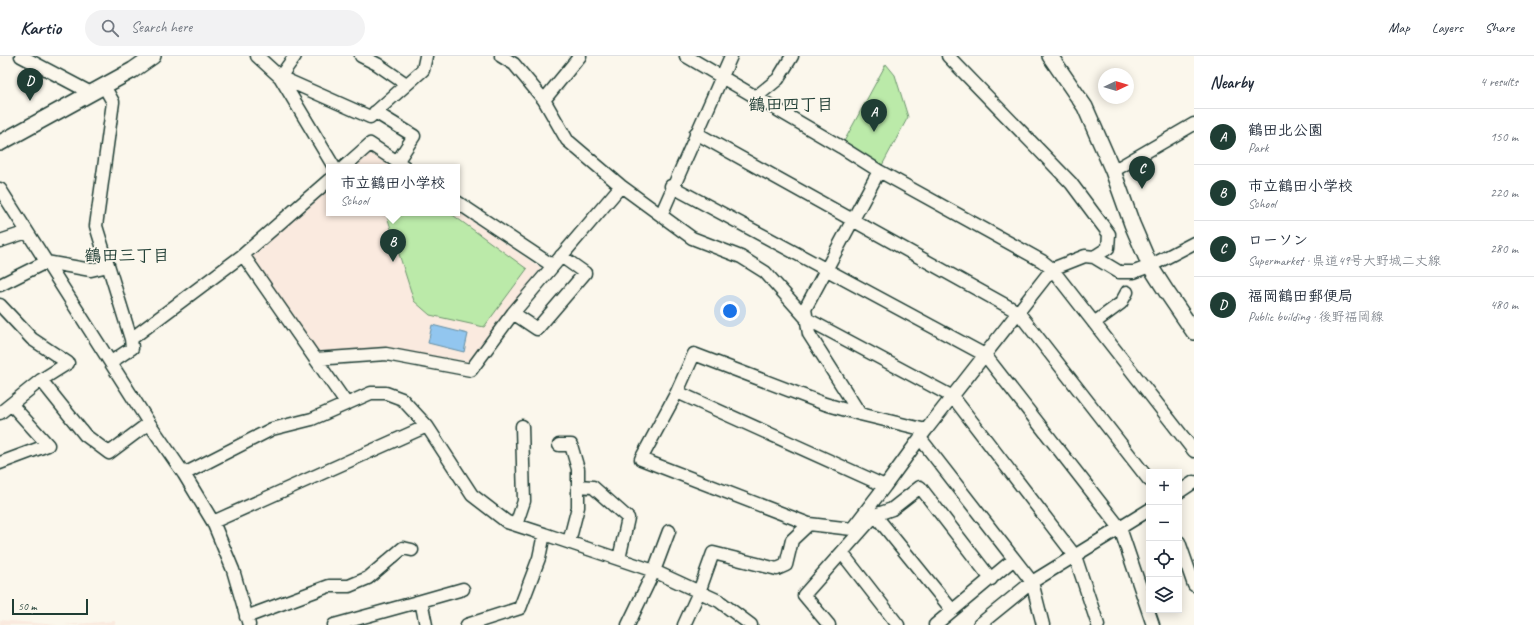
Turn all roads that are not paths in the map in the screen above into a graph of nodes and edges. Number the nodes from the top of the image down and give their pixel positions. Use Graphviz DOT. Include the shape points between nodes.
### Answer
graph roads {
  1 [pos="21,56"];
  2 [pos="153,56"];
  3 [pos="257,56"];
  4 [pos="295,56"];
  5 [pos="361,56"];
  6 [pos="426,56"];
  7 [pos="501,56"];
  8 [pos="580,56"];
  9 [pos="686,56"];
  10 [pos="731,56"];
  11 [pos="792,56"];
  12 [pos="948,56"];
  13 [pos="1050,56"];
  14 [pos="280,77"];
  15 [pos="722,77"];
  16 [pos="406,84"];
  17 [pos="97,90"];
  18 [pos="756,97"];
  19 [pos="544,100"];
  20 [pos="375,112"];
  21 [pos="1194,124"];
  22 [pos="696,134"];
  23 [pos="0,143"];
  24 [pos="332,164"];
  25 [pos="347,164"];
  26 [pos="400,164"];
  27 [pos="401,164"];
  28 [pos="879,171"];
  29 [pos="1113,171"];
  30 [pos="326,183"];
  31 [pos="621,186"];
  32 [pos="672,186"];
  33 [pos="0,189"];
  34 [pos="460,204"];
  35 [pos="661,215"];
  36 [pos="853,220"];
  37 [pos="27,232"];
  38 [pos="0,241"];
  39 [pos="1194,243"];
  40 [pos="243,255"];
  41 [pos="561,256"];
  42 [pos="1094,257"];
  43 [pos="46,262"];
  44 [pos="108,266"];
  45 [pos="553,266"];
  46 [pos="1150,266"];
  47 [pos="826,269"];
  48 [pos="1052,269"];
  49 [pos="0,285"];
  50 [pos="1128,292"];
  51 [pos="0,305"];
  52 [pos="1018,312"];
  53 [pos="513,313"];
  54 [pos="806,319"];
  55 [pos="1094,323"];
  56 [pos="1194,332"];
  57 [pos="131,339"];
  58 [pos="985,355"];
  59 [pos="315,359"];
  60 [pos="111,362"];
  61 [pos="41,380"];
  62 [pos="677,392"];
  63 [pos="953,397"];
  64 [pos="346,403"];
  65 [pos="11,404"];
  66 [pos="0,413"];
  67 [pos="860,414"];
  68 [pos="149,423"];
  69 [pos="427,426"];
  70 [pos="522,426"];
  71 [pos="923,434"];
  72 [pos="559,445"];
  73 [pos="1194,451"];
  74 [pos="0,463"];
  75 [pos="184,474"];
  76 [pos="1146,476"];
  77 [pos="1194,482"];
  78 [pos="578,486"];
  79 [pos="885,486"];
  80 [pos="1182,490"];
  81 [pos="871,512"];
  82 [pos="1146,512"];
  83 [pos="213,522"];
  84 [pos="809,524"];
  85 [pos="516,525"];
  86 [pos="1120,528"];
  87 [pos="669,531"];
  88 [pos="544,534"];
  89 [pos="569,542"];
  90 [pos="412,550"];
  91 [pos="1182,551"];
  92 [pos="842,553"];
  93 [pos="1075,556"];
  94 [pos="619,559"];
  95 [pos="1014,559"];
  96 [pos="654,571"];
  97 [pos="991,579"];
  98 [pos="1032,582"];
  99 [pos="1194,585"];
  100 [pos="463,589"];
  101 [pos="699,592"];
  102 [pos="420,601"];
  103 [pos="952,610"];
  104 [pos="248,621"];
  105 [pos="334,625"];
  106 [pos="426,625"];
  107 [pos="467,625"];
  108 [pos="628,625"];
  109 [pos="684,625"];
  110 [pos="751,625"];
  111 [pos="829,625"];
  112 [pos="898,625"];
  113 [pos="935,625"];
  114 [pos="979,625"];
  115 [pos="1043,625"];
  116 [pos="1098,625"];
  117 [pos="1153,625"];
  1 -- 17 [label="street"];
  2 -- 17 [label="main road"];
  3 -- 14 [label="street"];
  4 -- 14 [label="street"];
  5 -- 16 [label="street"];
  6 -- 16 [label="street" via="423,70"];
  7 -- 19 [label="street" via="514,64"];
  8 -- 19 [label="street"];
  9 -- 15 [label="street"];
  10 -- 15 [label="street"];
  11 -- 18 [label="street" via="778,79"];
  12 -- 42 [label="street" via="1071,183 1109,234 1108,248"];
  13 -- 29 [label="main road" via="1085,107"];
  14 -- 20 [label="street" via="370,117"];
  14 -- 24 [label="street"];
  15 -- 18 [label="street"];
  15 -- 22 [label="street"];
  16 -- 20 [label="street"];
  17 -- 23 [label="main road"];
  17 -- 44 [label="street" via="113,102 96,226"];
  18 -- 28 [label="street"];
  19 -- 31 [label="street" via="567,140"];
  20 -- 27 [label="street" via="414,136"];
  21 -- 29 [label="street"];
  22 -- 32 [label="street"];
  22 -- 36 [label="street"];
  25 -- 26 [label="street" via="370,144"];
  28 -- 36 [label="street"];
  28 -- 48 [label="street" via="1042,261"];
  29 -- 46 [label="main road"];
  30 -- 40 [label="street"];
  31 -- 35 [label="street"];
  31 -- 41 [label="street"];
  32 -- 35 [label="street"];
  32 -- 47 [label="street"];
  33 -- 37 [label="street"];
  34 -- 45 [label="street"];
  35 -- 54 [label="street" via="692,238 741,257 765,272"];
  36 -- 47 [label="street"];
  36 -- 52 [label="street"];
  37 -- 38 [label="street"];
  37 -- 43 [label="street"];
  39 -- 46 [label="street"];
  40 -- 57 [label="street"];
  40 -- 59 [label="street"];
  41 -- 45 [label="street"];
  41 -- 53 [label="street" via="585,273 537,329"];
  42 -- 46 [label="street" via="1119,272 1134,272"];
  42 -- 48 [label="street" via="1085,256"];
  43 -- 44 [label="street" via="91,270"];
  43 -- 49 [label="street"];
  43 -- 60 [label="street"];
  44 -- 57 [label="street"];
  45 -- 53 [label="street"];
  46 -- 56 [label="main road"];
  47 -- 54 [label="street" via="805,308"];
  47 -- 58 [label="street"];
  48 -- 52 [label="street"];
  48 -- 55 [label="street"];
  50 -- 55 [label="street" via="1121,303"];
  51 -- 61 [label="street" via="32,339 68,363"];
  52 -- 58 [label="street"];
  52 -- 76 [label="street"];
  53 -- 59 [label="street" via="471,370 386,354"];
  54 -- 63 [label="street"];
  54 -- 67 [label="street" via="809,334"];
  55 -- 73 [label="street"];
  57 -- 60 [label="street" via="132,348"];
  58 -- 63 [label="street"];
  58 -- 86 [label="street"];
  59 -- 64 [label="street"];
  60 -- 68 [label="street"];
  61 -- 65 [label="street"];
  61 -- 68 [label="street" via="85,435 109,453"];
  62 -- 67 [label="street" via="694,354 825,404"];
  62 -- 79 [label="street"];
  62 -- 84 [label="street" via="641,459"];
  63 -- 71 [label="street"];
  63 -- 93 [label="street"];
  64 -- 69 [label="street" via="371,393 386,393 402,399"];
  64 -- 75 [label="street" via="312,419 272,429"];
  65 -- 66 [label="street"];
  65 -- 74 [label="street" via="48,445"];
  67 -- 71 [label="street"];
  68 -- 75 [label="street"];
  69 -- 83 [label="street"];
  69 -- 85 [label="street" via="472,495 507,522"];
  70 -- 85 [label="street" via="524,501"];
  71 -- 79 [label="street"];
  71 -- 95 [label="street"];
  72 -- 78 [label="street" via="571,445 578,469"];
  75 -- 83 [label="street"];
  77 -- 80 [label="street"];
  78 -- 89 [label="street" via="578,507"];
  78 -- 94 [label="street" via="593,487 628,518"];
  79 -- 81 [label="street"];
  81 -- 84 [label="street" via="852,529"];
  81 -- 92 [label="street"];
  81 -- 97 [label="street" via="892,509 920,487"];
  81 -- 103 [label="street"];
  82 -- 86 [label="street"];
  83 -- 104 [label="street" via="233,570"];
  84 -- 101 [label="street" via="792,540 786,565 777,569 713,554"];
  85 -- 88 [label="street"];
  86 -- 93 [label="street"];
  86 -- 117 [label="street"];
  87 -- 96 [label="street"];
  88 -- 89 [label="street"];
  88 -- 107 [label="street" via="539,558 520,608"];
  89 -- 94 [label="street"];
  90 -- 104 [label="street" via="403,548 368,578 350,586 329,586"];
  91 -- 99 [label="street"];
  92 -- 111 [label="street" via="804,595"];
  92 -- 112 [label="street"];
  93 -- 98 [label="street"];
  93 -- 116 [label="street"];
  94 -- 96 [label="street"];
  95 -- 97 [label="street"];
  95 -- 98 [label="street"];
  96 -- 101 [label="street"];
  96 -- 108 [label="street"];
  97 -- 103 [label="street"];
  98 -- 114 [label="street"];
  98 -- 115 [label="street"];
  100 -- 102 [label="street"];
  101 -- 109 [label="street"];
  101 -- 110 [label="street" via="719,601"];
  102 -- 105 [label="street"];
  102 -- 106 [label="street"];
  103 -- 113 [label="street"];
}
